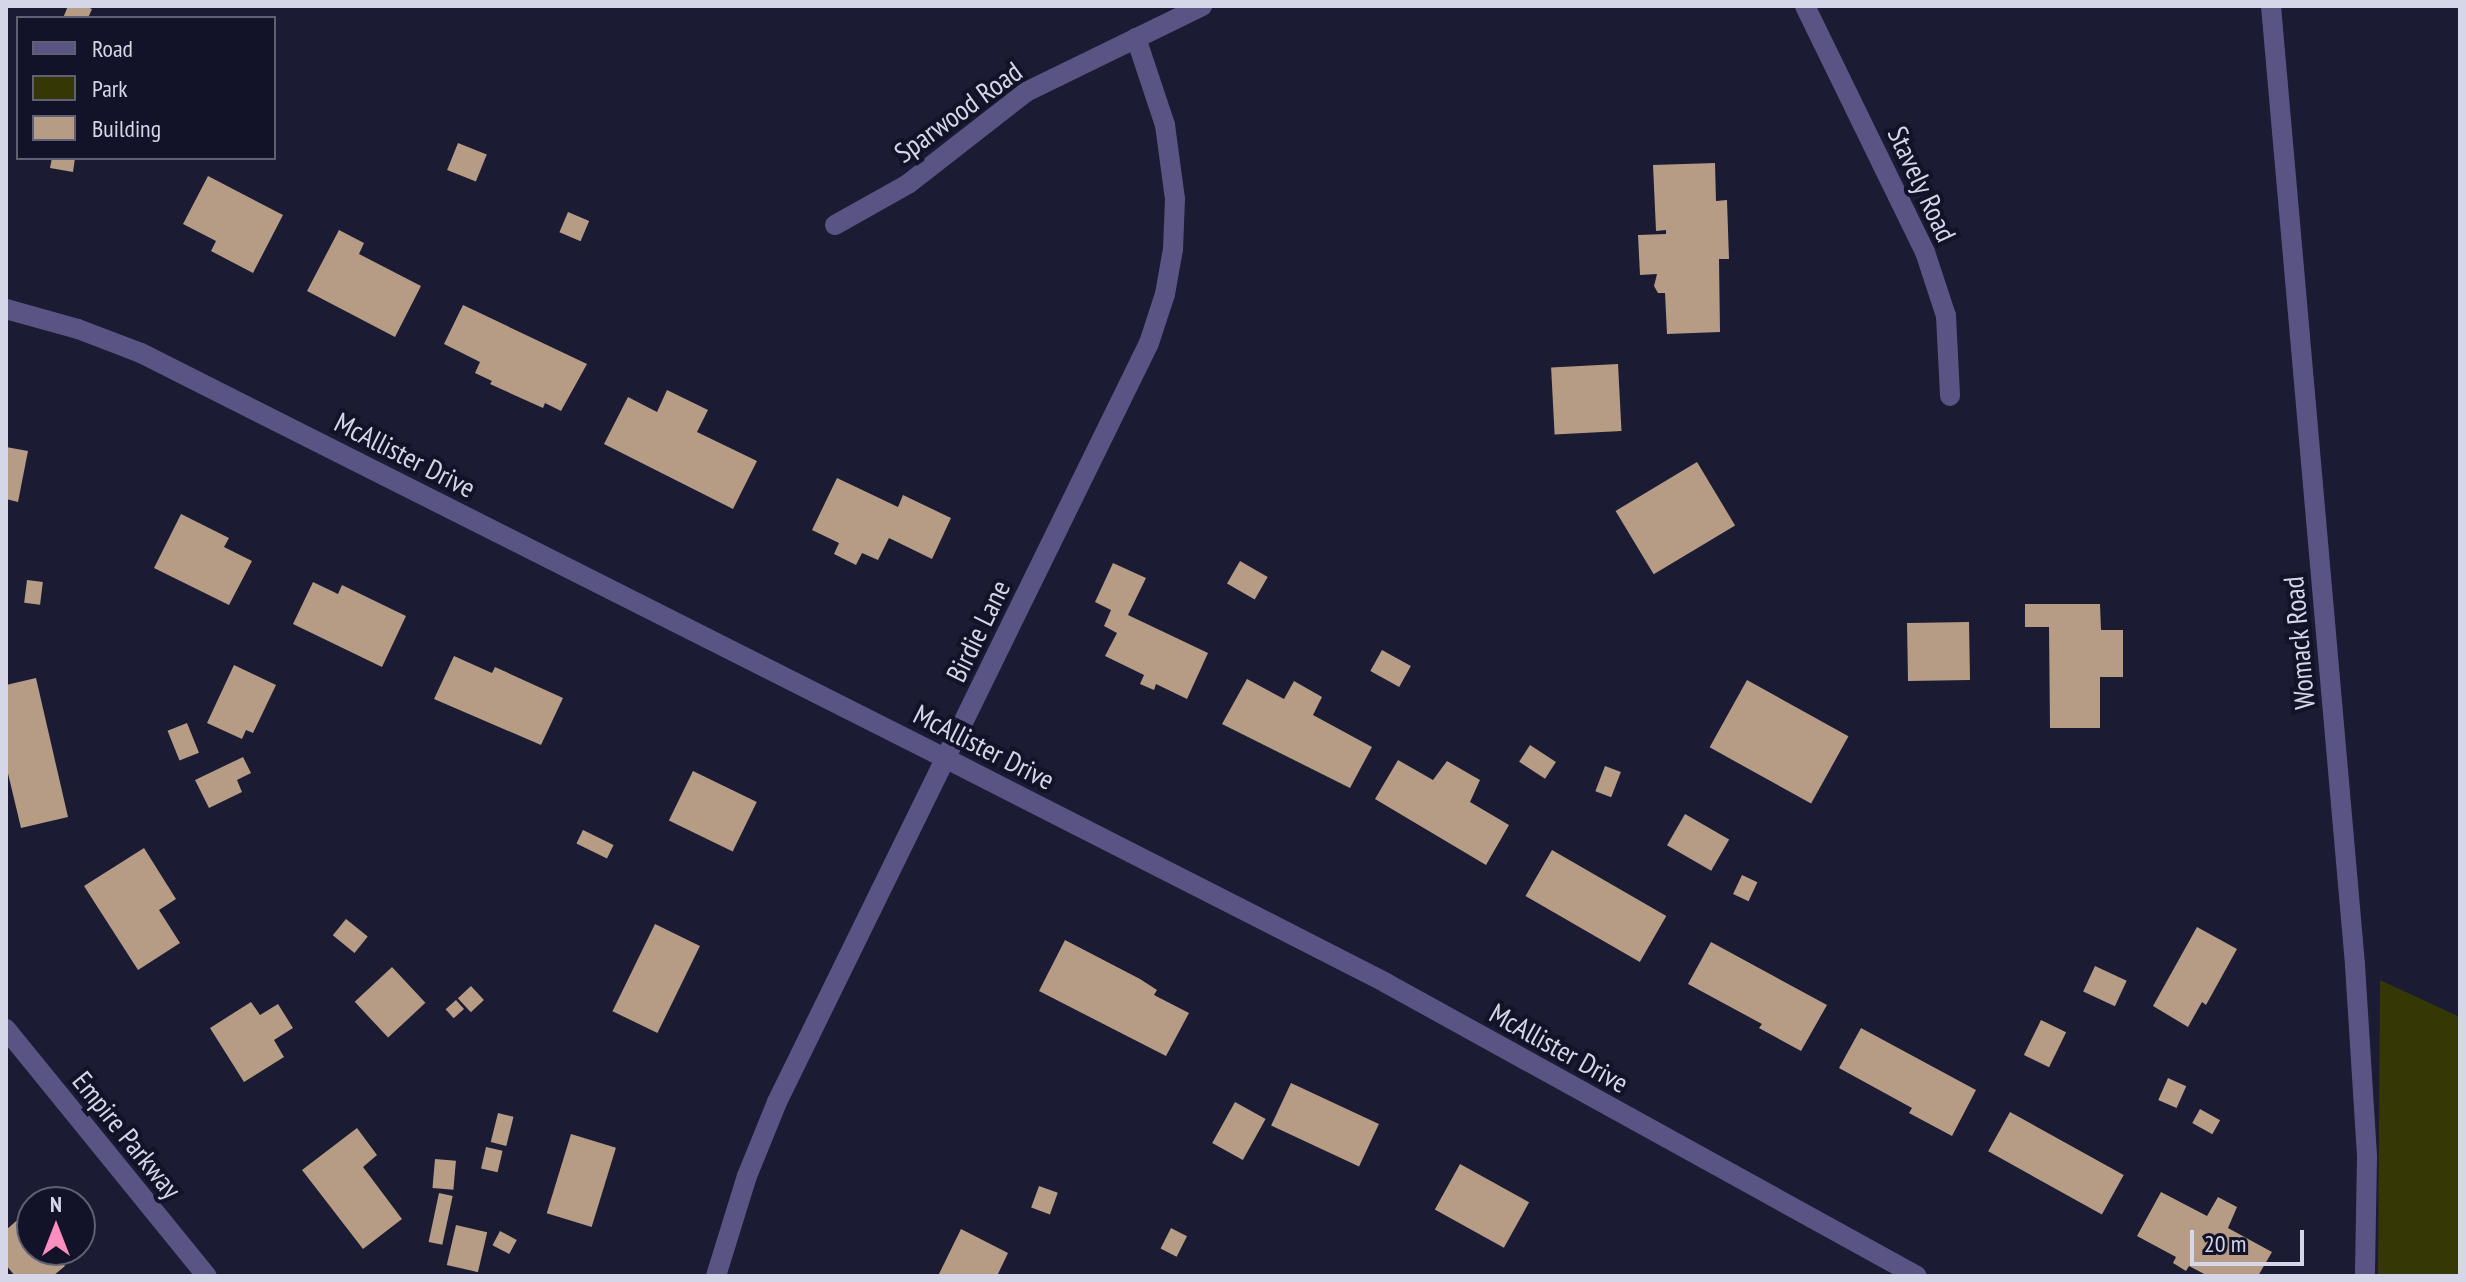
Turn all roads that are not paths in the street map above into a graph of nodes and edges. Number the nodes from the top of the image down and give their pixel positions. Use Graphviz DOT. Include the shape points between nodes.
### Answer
graph roads {
  1 [pos="1202,6"];
  2 [pos="1805,6"];
  3 [pos="2271,6"];
  4 [pos="1136,38"];
  5 [pos="835,225"];
  6 [pos="6,309"];
  7 [pos="1950,396"];
  8 [pos="947,759"];
  9 [pos="6,1029"];
  10 [pos="207,1276"];
  11 [pos="716,1276"];
  12 [pos="1917,1276"];
  13 [pos="2365,1276"];
  1 -- 4 [label="street, Sparwood Road"];
  2 -- 7 [label="street, Stavely Road" via="1925,252 1946,316"];
  3 -- 13 [label="street, Womack Road" via="2355,965 2367,1157"];
  4 -- 5 [label="street, Sparwood Road" via="1026,92 908,184"];
  4 -- 8 [label="street, Birdie Lane" via="1172,163 1173,249 1165,294 1149,343"];
  6 -- 8 [label="street, McAllister Drive" via="141,353"];
  8 -- 11 [label="street, Birdie Lane" via="777,1102"];
  8 -- 12 [label="street, McAllister Drive" via="1386,983"];
  9 -- 10 [label="street, Empire Parkway"];
}
